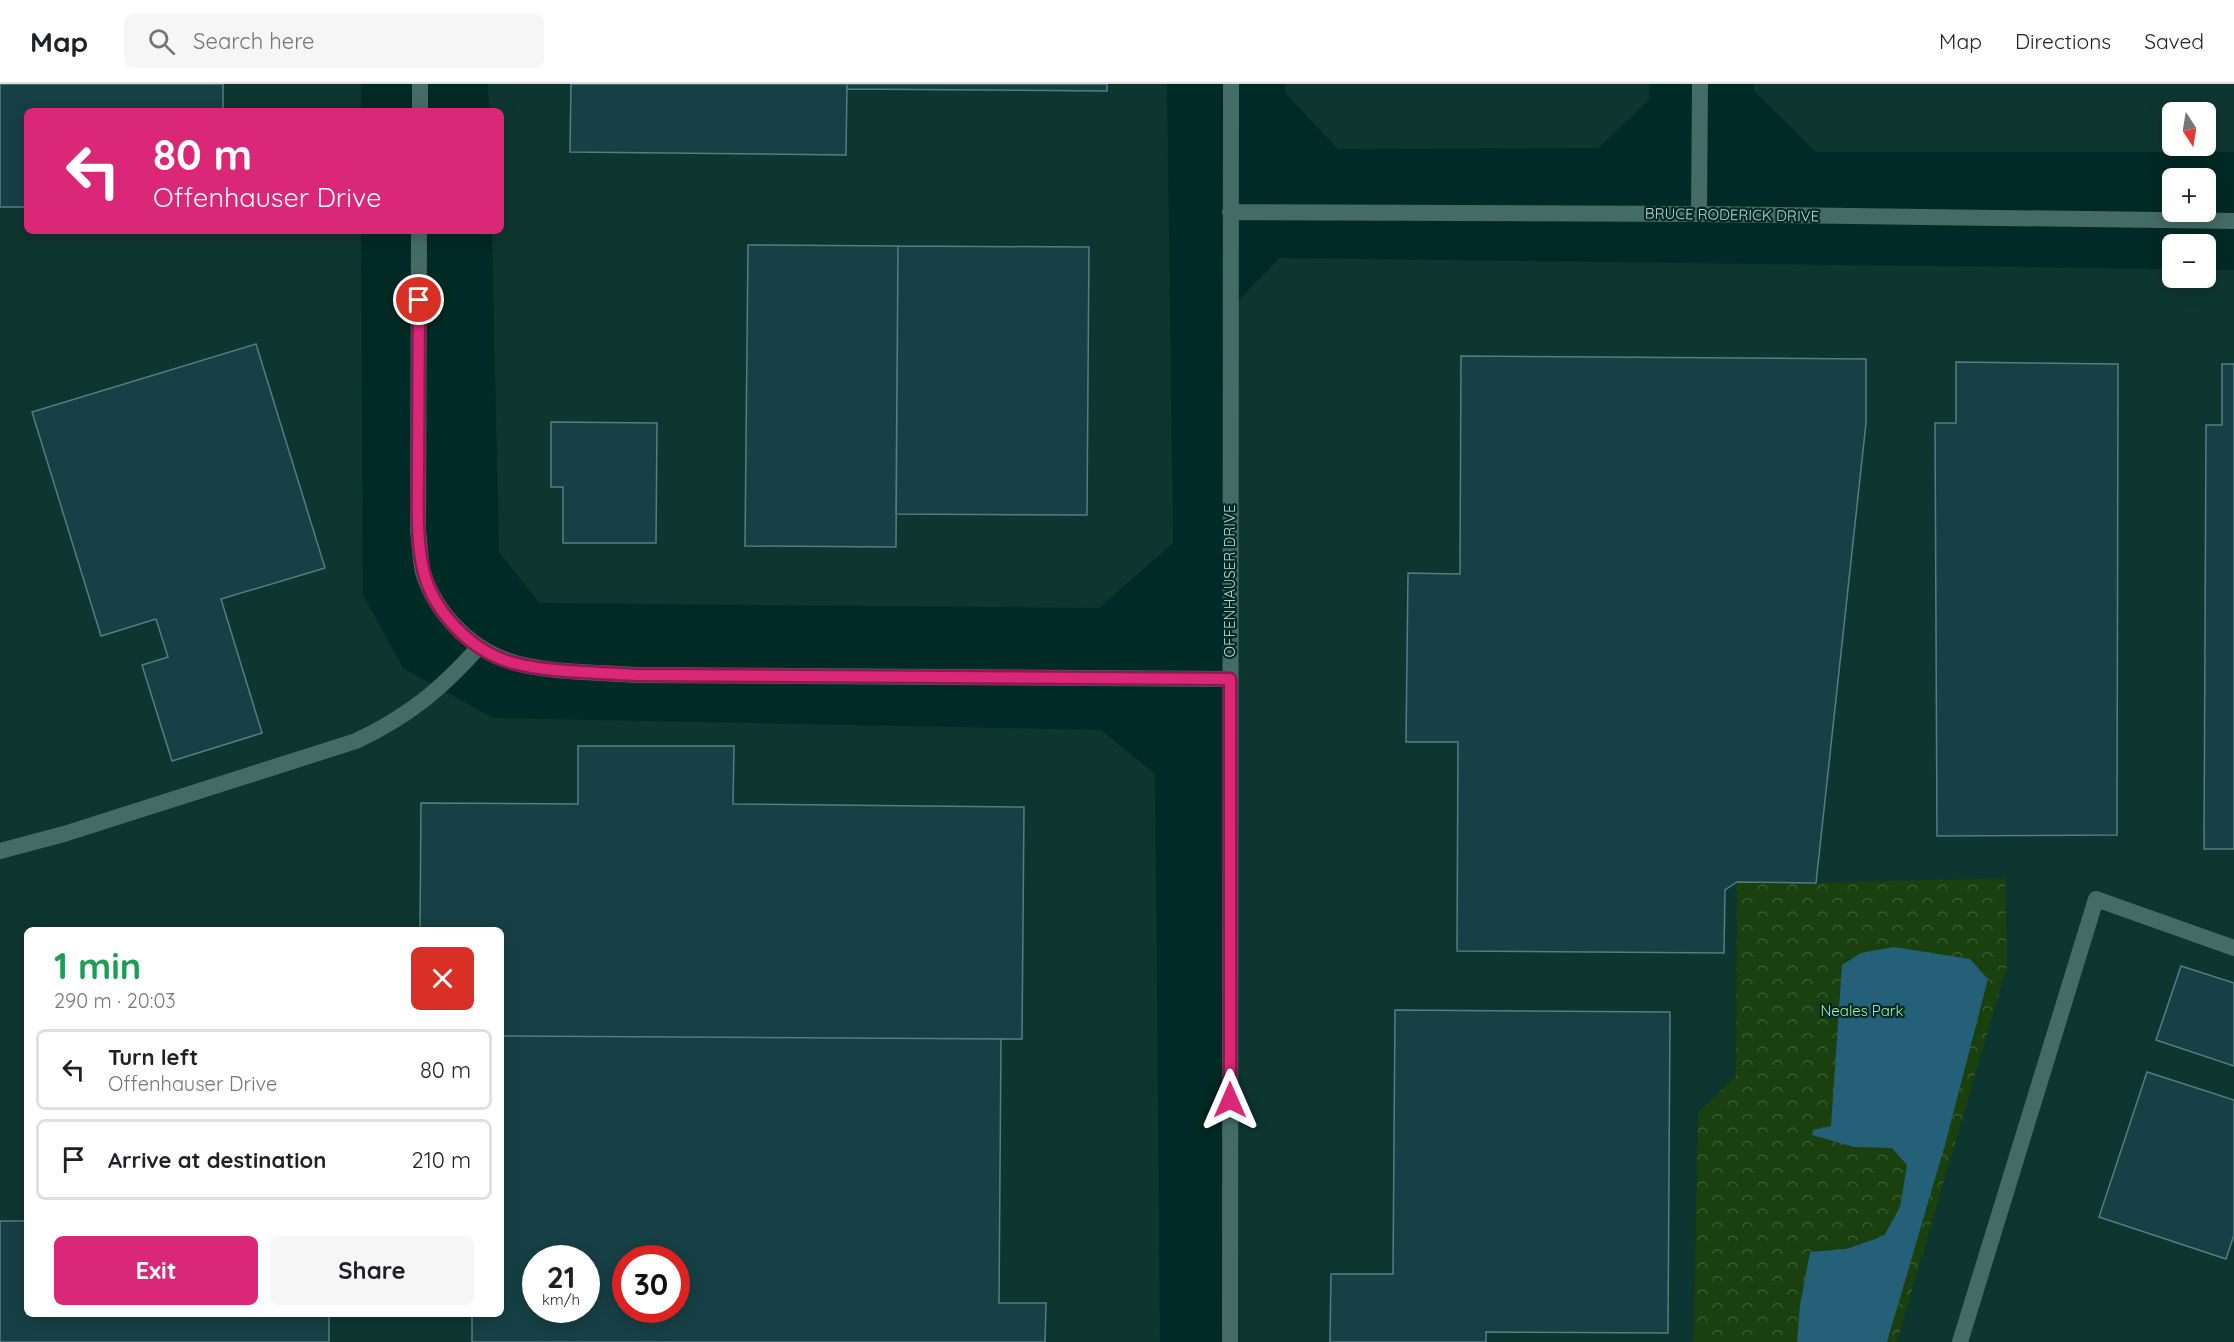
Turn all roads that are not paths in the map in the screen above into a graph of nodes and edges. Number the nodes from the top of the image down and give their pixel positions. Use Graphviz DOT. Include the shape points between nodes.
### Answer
graph roads {
  1 [pos="420,84"];
  2 [pos="1231,84"];
  3 [pos="1700,84"];
  4 [pos="420,108"];
  5 [pos="1230,212"];
  6 [pos="1699,214"];
  7 [pos="2234,221"];
  8 [pos="419,234"];
  9 [pos="479,647"];
  10 [pos="1230,679"];
  11 [pos="0,851"];
  12 [pos="2234,948"];
  13 [pos="1230,1342"];
  14 [pos="1960,1342"];
  1 -- 4 [label="street"];
  2 -- 5 [label="street, OFFENHAUSER DRIVE"];
  3 -- 6 [label="street"];
  5 -- 6 [label="street, BRUCE RODERICK DRIVE"];
  5 -- 10 [label="street, OFFENHAUSER DRIVE"];
  6 -- 7 [label="street, BRUCE RODERICK DRIVE"];
  8 -- 9 [label="street, OFFENHAUSER DRIVE" via="418,531 423,570 435,600 456,627"];
  9 -- 10 [label="street, OFFENHAUSER DRIVE" via="510,662 637,675"];
  9 -- 11 [label="street" via="424,702 357,741"];
  10 -- 13 [label="street"];
  12 -- 14 [label="street" via="2096,899"];
}
